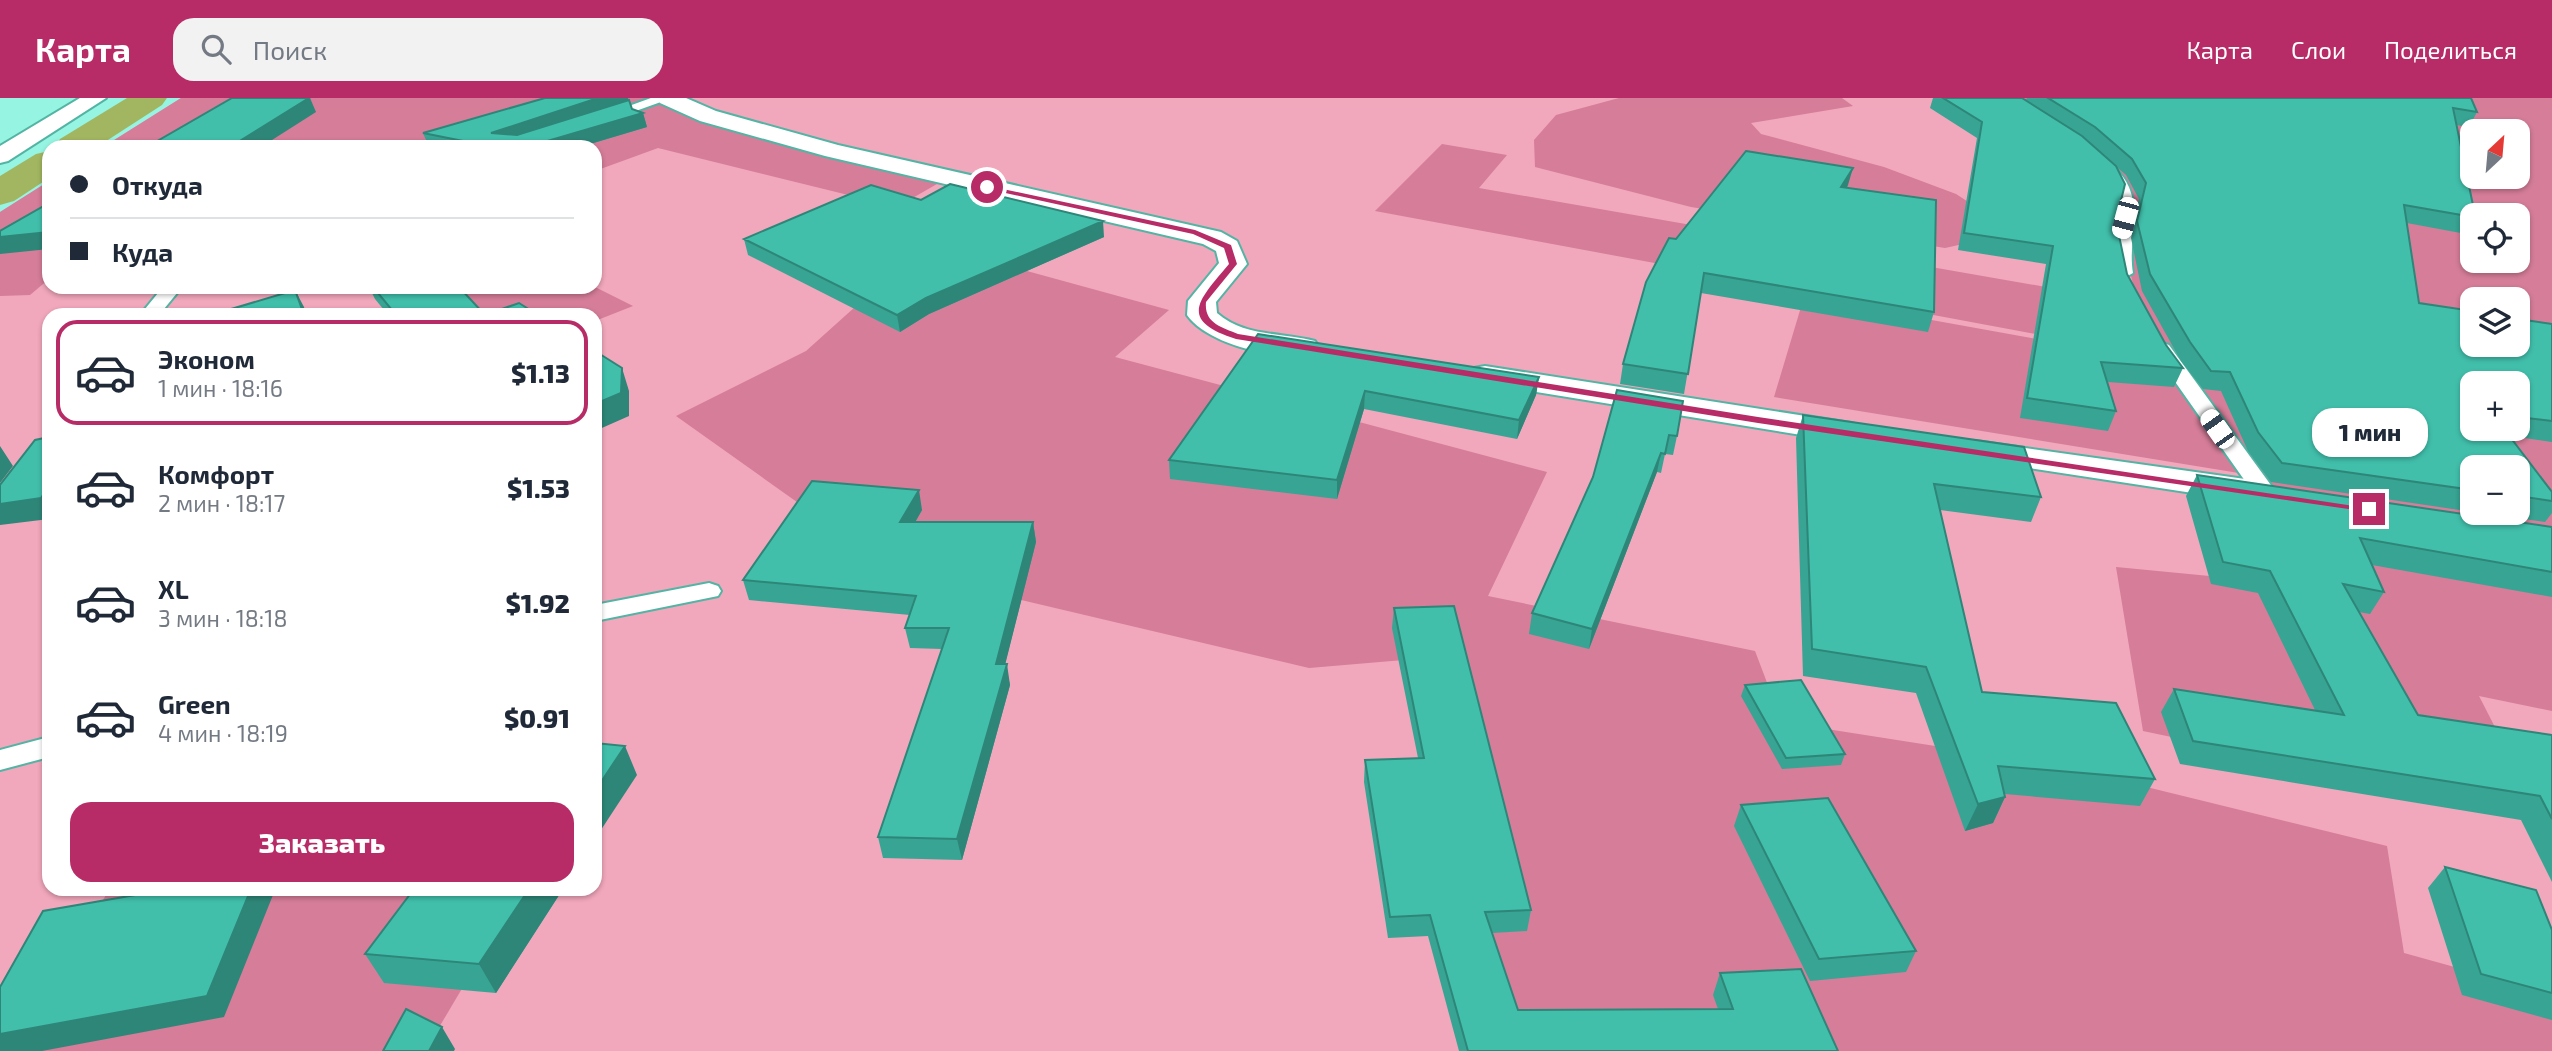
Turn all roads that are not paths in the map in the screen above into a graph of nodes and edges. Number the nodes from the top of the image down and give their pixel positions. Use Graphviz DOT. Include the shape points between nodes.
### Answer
graph roads {
  1 [pos="95,98"];
  2 [pos="666,98"];
  3 [pos="581,124"];
  4 [pos="2090,153"];
  5 [pos="0,156"];
  6 [pos="2131,292"];
  7 [pos="167,294"];
  8 [pos="155,308"];
  9 [pos="2151,330"];
  10 [pos="1326,350"];
  11 [pos="1458,370"];
  12 [pos="1881,438"];
  13 [pos="1950,447"];
  14 [pos="2278,495"];
  15 [pos="709,591"];
  16 [pos="602,612"];
  17 [pos="42,749"];
  18 [pos="0,760"];
  1 -- 5 [label="street"];
  2 -- 3 [label="lane"];
  2 -- 10 [label="street" via="708,116 833,151 1212,238 1228,247 1233,264 1202,301 1202,316 1212,327 1249,339"];
  4 -- 6 [label="lane" via="2119,179 2128,194 2120,253"];
  7 -- 8 [label="lane"];
  9 -- 14 [label="lane" via="2178,374"];
  11 -- 12 [label="street"];
  13 -- 14 [label="street"];
  15 -- 16 [label="lane"];
  17 -- 18 [label="lane"];
}
